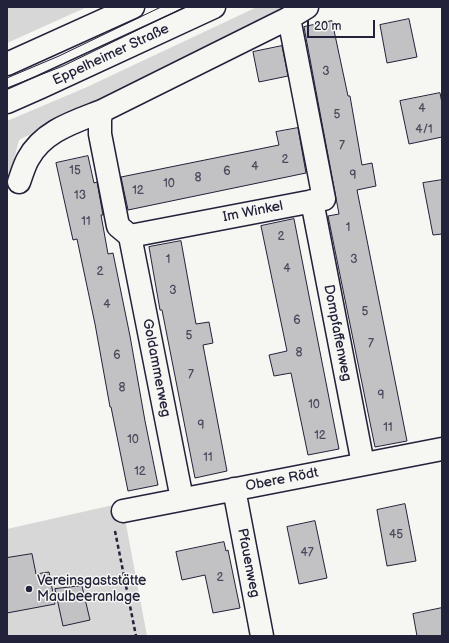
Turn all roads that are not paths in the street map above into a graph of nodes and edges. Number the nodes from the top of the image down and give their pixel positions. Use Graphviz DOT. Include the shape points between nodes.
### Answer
graph roads {
  1 [pos="133,7"];
  2 [pos="214,7"];
  3 [pos="298,12"];
  4 [pos="7,64"];
  5 [pos="7,102"];
  6 [pos="100,121"];
  7 [pos="19,182"];
  8 [pos="317,192"];
  9 [pos="130,236"];
  10 [pos="442,449"];
  11 [pos="363,464"];
  12 [pos="234,489"];
  13 [pos="182,499"];
  14 [pos="119,520"];
  15 [pos="262,636"];
  1 -- 4 [label="street"];
  2 -- 5 [label="street, Eppelheimer Straße"];
  3 -- 6 [label="street"];
  3 -- 8 [label="street"];
  6 -- 7 [label="street" via="58,129 37,144 27,159"];
  6 -- 9 [label="street" via="118,226"];
  8 -- 9 [label="street, Im Winkel"];
  8 -- 11 [label="street, Dompfaffenweg"];
  9 -- 13 [label="street, Goldammerweg"];
  10 -- 11 [label="street, Obere Rödt"];
  11 -- 12 [label="street, Obere Rödt"];
  12 -- 13 [label="street, Obere Rödt"];
  12 -- 15 [label="street, Pfauenweg"];
  13 -- 14 [label="street, Obere Rödt"];
}
